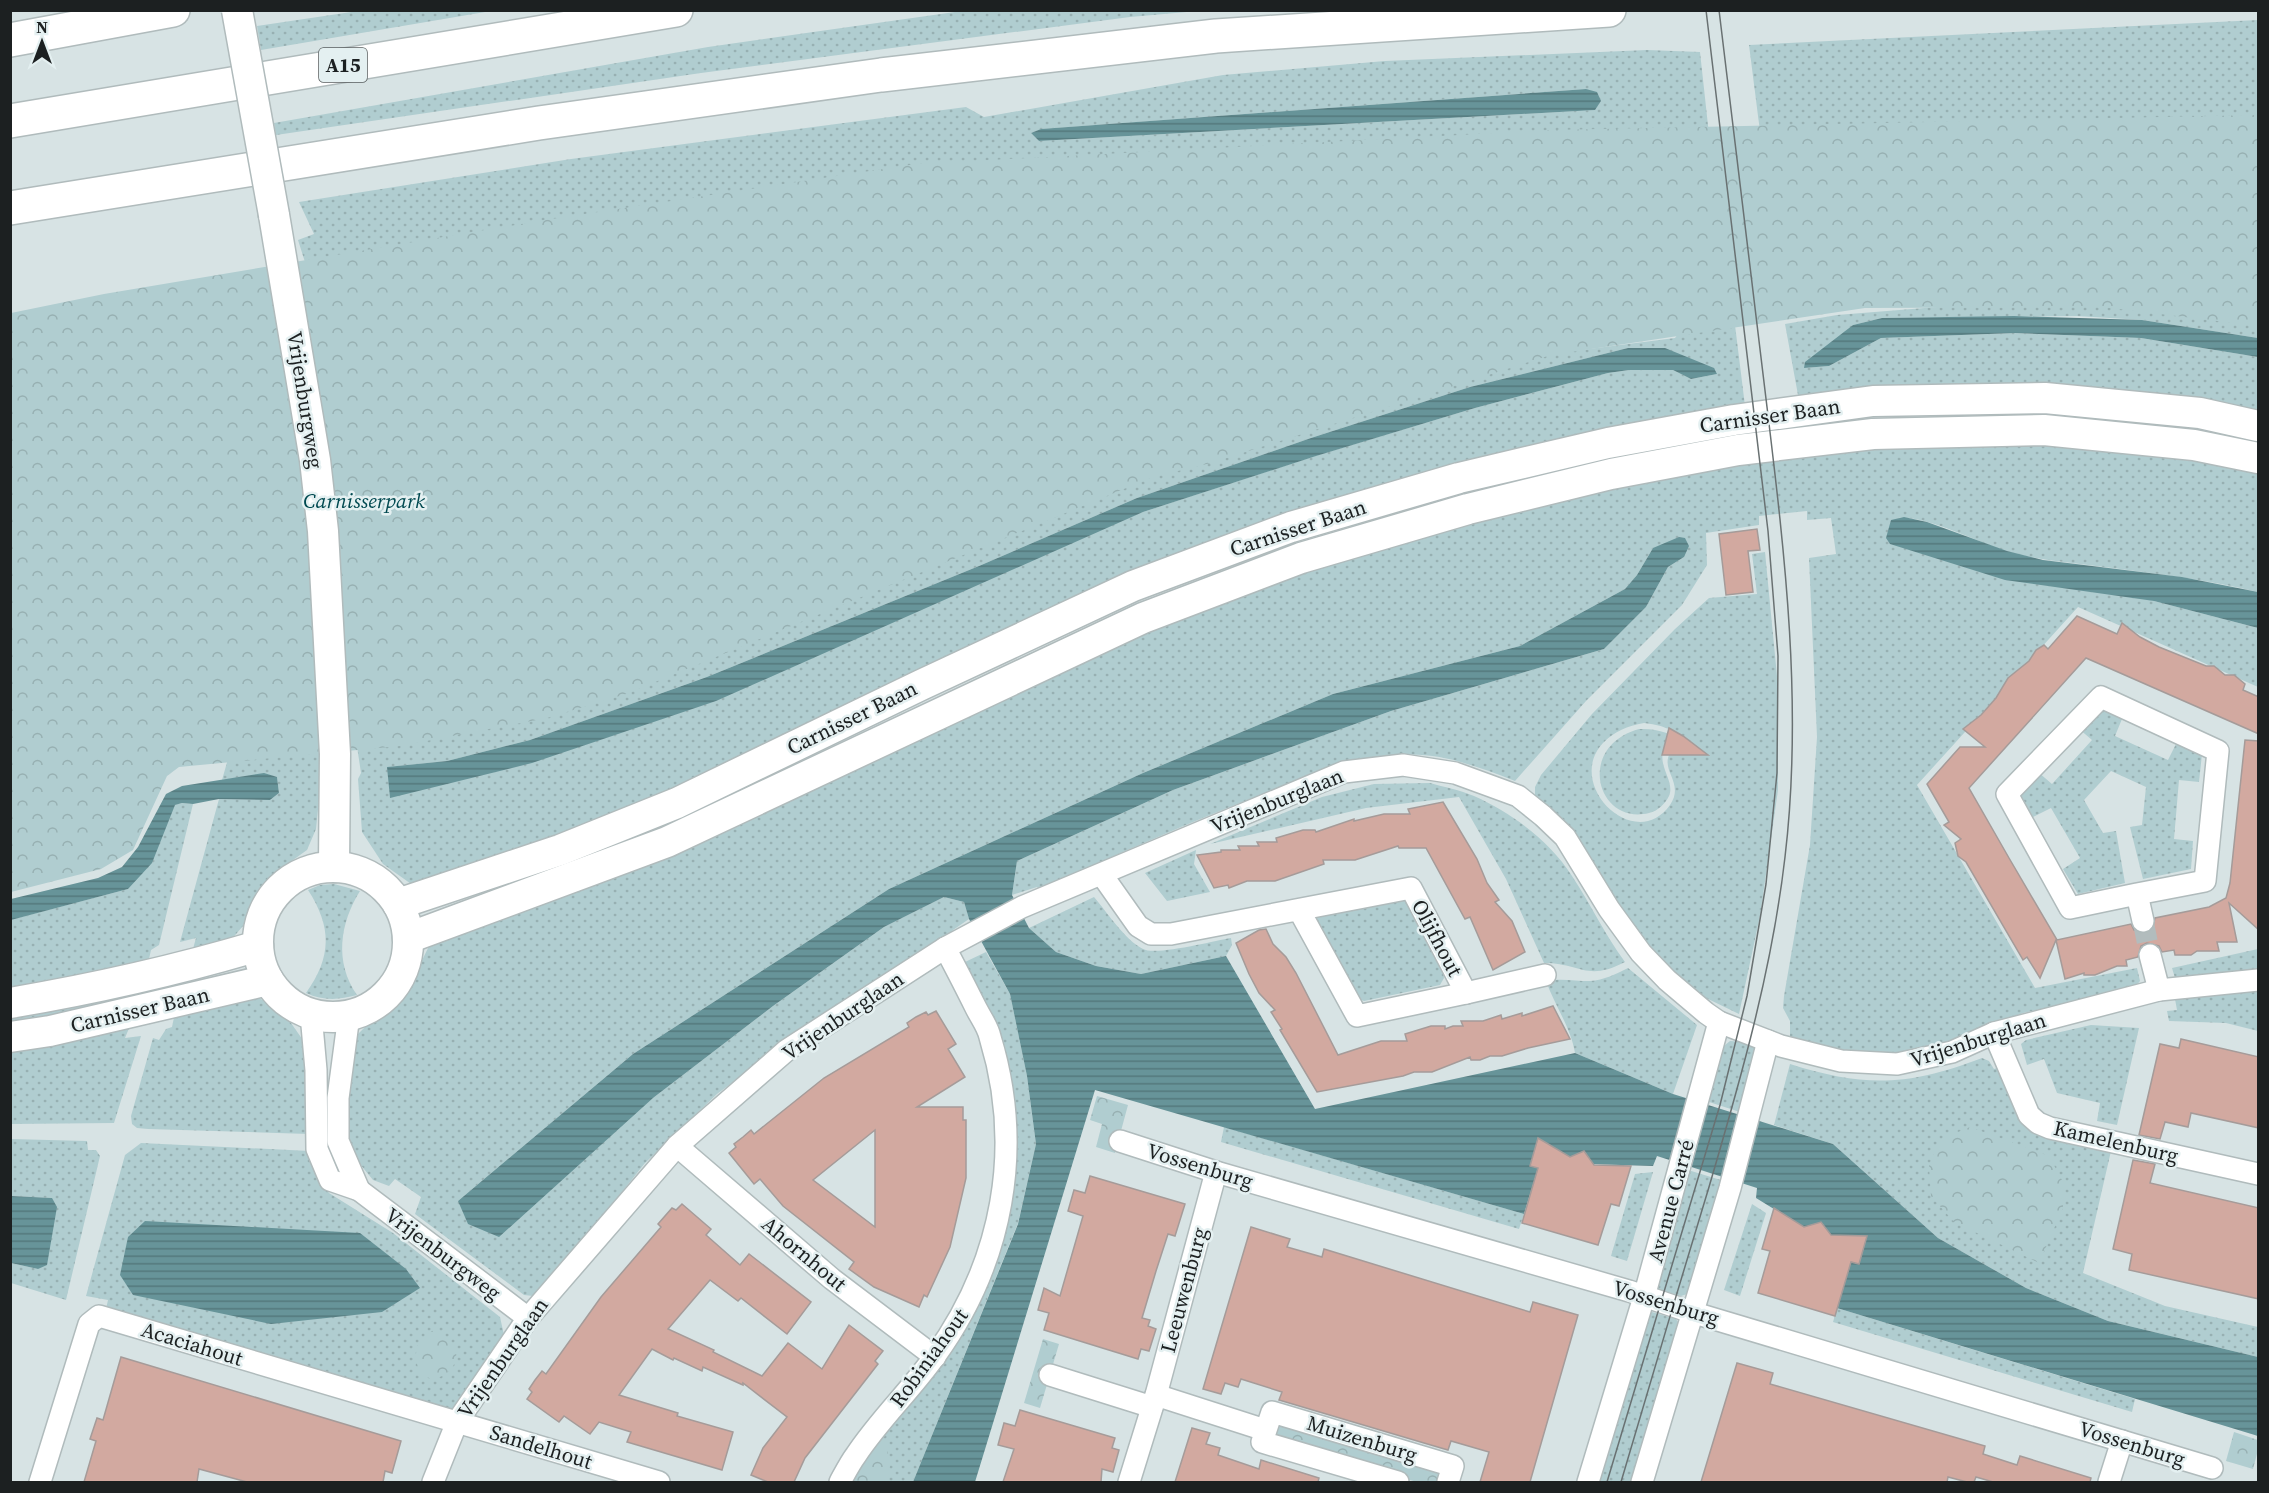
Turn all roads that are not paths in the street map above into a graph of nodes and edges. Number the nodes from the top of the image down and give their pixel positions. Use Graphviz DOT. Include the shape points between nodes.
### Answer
graph roads {
  1 [pos="173,10"];
  2 [pos="237,10"];
  3 [pos="676,10"];
  4 [pos="1609,10"];
  5 [pos="10,40"];
  6 [pos="10,121"];
  7 [pos="286,162"];
  8 [pos="10,190"];
  9 [pos="10,208"];
  10 [pos="2259,426"];
  11 [pos="2259,458"];
  12 [pos="334,867"];
  13 [pos="1102,875"];
  14 [pos="2137,894"];
  15 [pos="398,904"];
  16 [pos="1299,910"];
  17 [pos="2142,921"];
  18 [pos="408,938"];
  19 [pos="258,946"];
  20 [pos="945,948"];
  21 [pos="2150,955"];
  22 [pos="1545,975"];
  23 [pos="268,980"];
  24 [pos="2259,980"];
  25 [pos="2158,990"];
  26 [pos="1466,993"];
  27 [pos="10,1003"];
  28 [pos="311,1014"];
  29 [pos="349,1015"];
  30 [pos="1719,1022"];
  31 [pos="1994,1033"];
  32 [pos="10,1037"];
  33 [pos="1768,1041"];
  34 [pos="1120,1141"];
  35 [pos="677,1146"];
  36 [pos="1216,1172"];
  37 [pos="2259,1174"];
  38 [pos="359,1190"];
  39 [pos="1644,1297"];
  40 [pos="1692,1312"];
  41 [pos="528,1318"];
  42 [pos="935,1357"];
  43 [pos="1050,1375"];
  44 [pos="1154,1401"];
  45 [pos="457,1422"];
  46 [pos="1265,1430"];
  47 [pos="2122,1441"];
  48 [pos="2212,1467"];
  49 [pos="40,1482"];
  50 [pos="433,1482"];
  51 [pos="659,1482"];
  52 [pos="840,1482"];
  53 [pos="1129,1482"];
  54 [pos="1398,1482"];
  55 [pos="1448,1482"];
  56 [pos="1588,1482"];
  57 [pos="1642,1482"];
  58 [pos="2109,1482"];
  1 -- 5 [label="highway"];
  2 -- 12 [label="main road, Vrijenburgweg, bridge" via="299,354 321,503 335,754"];
  3 -- 6 [label="highway, A15"];
  4 -- 7 [label="highway" via="1216,36 881,75"];
  7 -- 8 [label="highway"];
  7 -- 9 [label="highway"];
  10 -- 15 [label="main road, Carnisser Baan" via="2200,413 2045,398 1873,401 1608,443 1459,478 1291,527 1133,585 677,803 560,850"];
  11 -- 18 [label="main road, Carnisser Baan" via="2194,445 2044,430 1873,434 1738,450 1611,474 1468,509 1301,558 1143,618 667,842"];
  12 -- 15 [label="main road" via="350,869 377,881"];
  12 -- 19 [label="main road" via="300,874 285,883 264,911"];
  13 -- 16 [label="street, Olijfhout" via="1138,926 1151,934 1171,934"];
  13 -- 20 [label="street, Vrijenburglaan" via="1022,907"];
  13 -- 30 [label="street, Vrijenburglaan" via="1344,772 1403,765 1455,773 1518,796 1543,816 1565,837 1641,953"];
  14 -- 14 [label="street" via="2205,881 2218,751 2101,697 2007,794 2070,908"];
  14 -- 17 [label="street"];
  15 -- 18 [label="main road"];
  16 -- 26 [label="street, Olijfhout" via="1357,1016"];
  16 -- 26 [label="street, Olijfhout" via="1411,888"];
  18 -- 29 [label="main road" via="404,963 393,987 381,1000"];
  19 -- 23 [label="main road"];
  19 -- 27 [label="main road, Carnisser Baan"];
  20 -- 35 [label="street, Vrijenburglaan" via="787,1050"];
  20 -- 42 [label="street, Robiniahout" via="990,1035 1004,1089 1008,1138 1005,1181 994,1236 960,1320"];
  21 -- 25 [label="street"];
  22 -- 26 [label="street, Olijfhout"];
  23 -- 28 [label="main road" via="286,1001"];
  23 -- 32 [label="main road, Carnisser Baan"];
  24 -- 25 [label="street, Vrijenburglaan"];
  25 -- 31 [label="street, Vrijenburglaan"];
  28 -- 29 [label="main road"];
  28 -- 38 [label="street, Vrijenburgweg" via="317,1149 330,1180"];
  29 -- 38 [label="street, Vrijenburgweg" via="338,1098 338,1141"];
  30 -- 33 [label="street, Vrijenburglaan"];
  30 -- 39 [label="street, Avenue Carré"];
  31 -- 33 [label="street, Vrijenburglaan" via="1952,1052 1897,1064 1841,1061"];
  31 -- 37 [label="street, Kamelenburg" via="2030,1115 2038,1123"];
  33 -- 40 [label="street" via="1730,1188"];
  34 -- 36 [label="street, Vossenburg"];
  35 -- 41 [label="street, Vrijenburglaan"];
  35 -- 42 [label="street, Ahornhout" via="832,1279"];
  36 -- 39 [label="street, Vossenburg"];
  36 -- 44 [label="street, Leeuwenburg"];
  38 -- 41 [label="street, Vrijenburgweg"];
  39 -- 40 [label="street, Vossenburg"];
  39 -- 56 [label="street, Avenue Carré"];
  40 -- 47 [label="street, Vossenburg"];
  40 -- 57 [label="street"];
  41 -- 45 [label="street, Vrijenburglaan"];
  42 -- 52 [label="street, Robiniahout" via="856,1454"];
  43 -- 44 [label="street"];
  44 -- 46 [label="street"];
  44 -- 53 [label="street, Leeuwenburg"];
  45 -- 49 [label="street, Acaciahout" via="99,1316 89,1324"];
  45 -- 50 [label="street, Vrijenburglaan"];
  45 -- 51 [label="street, Sandelhout"];
  46 -- 54 [label="street, Muizenburg" via="1262,1442"];
  46 -- 55 [label="street, Muizenburg" via="1272,1413 1453,1466"];
  47 -- 48 [label="street, Vossenburg"];
  47 -- 58 [label="street"];
}
